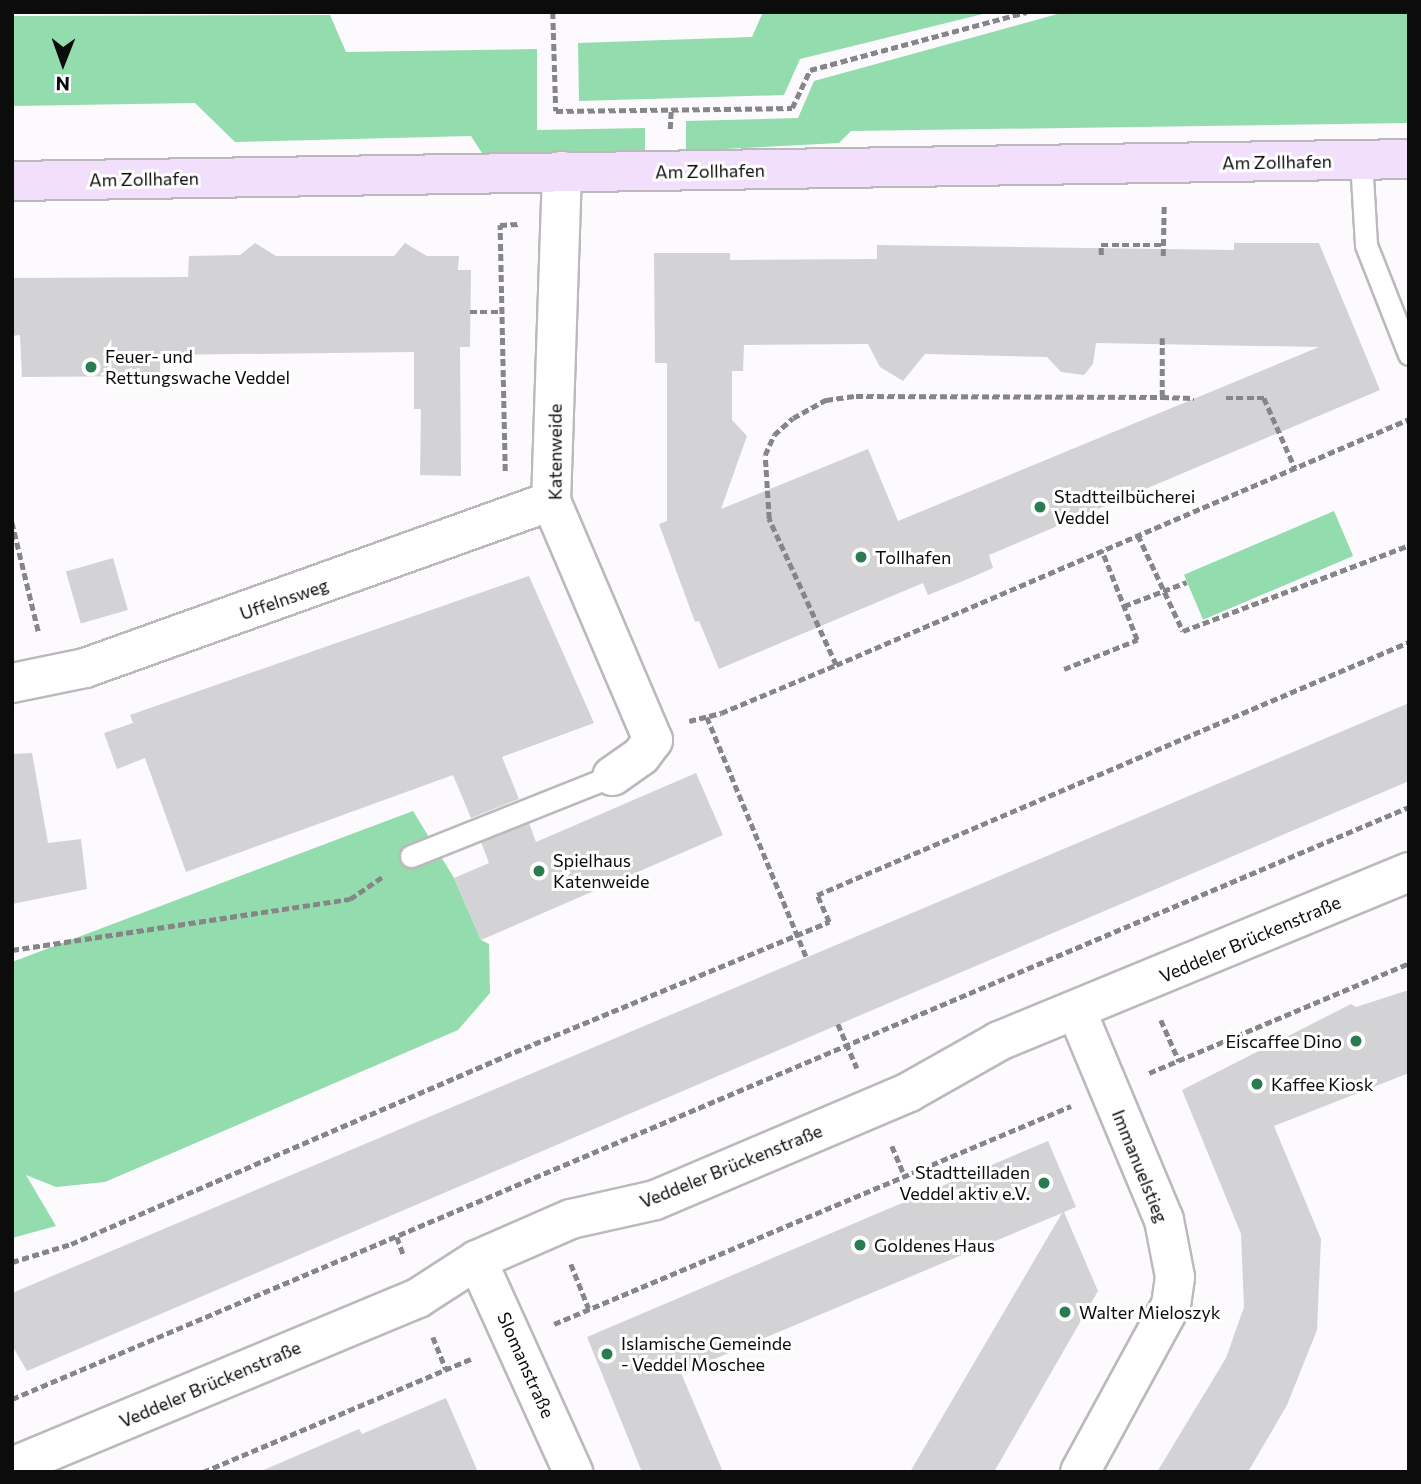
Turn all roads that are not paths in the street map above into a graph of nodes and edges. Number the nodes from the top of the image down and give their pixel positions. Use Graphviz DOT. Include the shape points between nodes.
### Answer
graph roads {
  1 [pos="1409,159"];
  2 [pos="1361,160"];
  3 [pos="562,172"];
  4 [pos="12,181"];
  5 [pos="1409,354"];
  6 [pos="551,501"];
  7 [pos="12,683"];
  8 [pos="612,776"];
  9 [pos="411,856"];
  10 [pos="1409,872"];
  11 [pos="1077,1012"];
  12 [pos="477,1260"];
  13 [pos="12,1467"];
  14 [pos="573,1472"];
  15 [pos="1080,1472"];
  1 -- 2 [label="street, Am Zollhafen"];
  2 -- 3 [label="street, Am Zollhafen"];
  2 -- 5 [label="lane" via="1366,245"];
  3 -- 4 [label="street, Am Zollhafen"];
  3 -- 6 [label="street, Katenweide"];
  6 -- 7 [label="street, Uffelnsweg" via="336,581 49,677"];
  6 -- 8 [label="street, Katenweide" via="653,740 642,756"];
  8 -- 9 [label="lane"];
  10 -- 11 [label="street, Veddeler Brückenstraße"];
  11 -- 12 [label="street, Veddeler Brückenstraße" via="999,1041 909,1092 655,1200 572,1219"];
  11 -- 15 [label="street, Immanuelstieg" via="1164,1220 1175,1277 1171,1305"];
  12 -- 13 [label="street, Veddeler Brückenstraße" via="418,1298"];
  12 -- 14 [label="street, Slomanstraße"];
}
